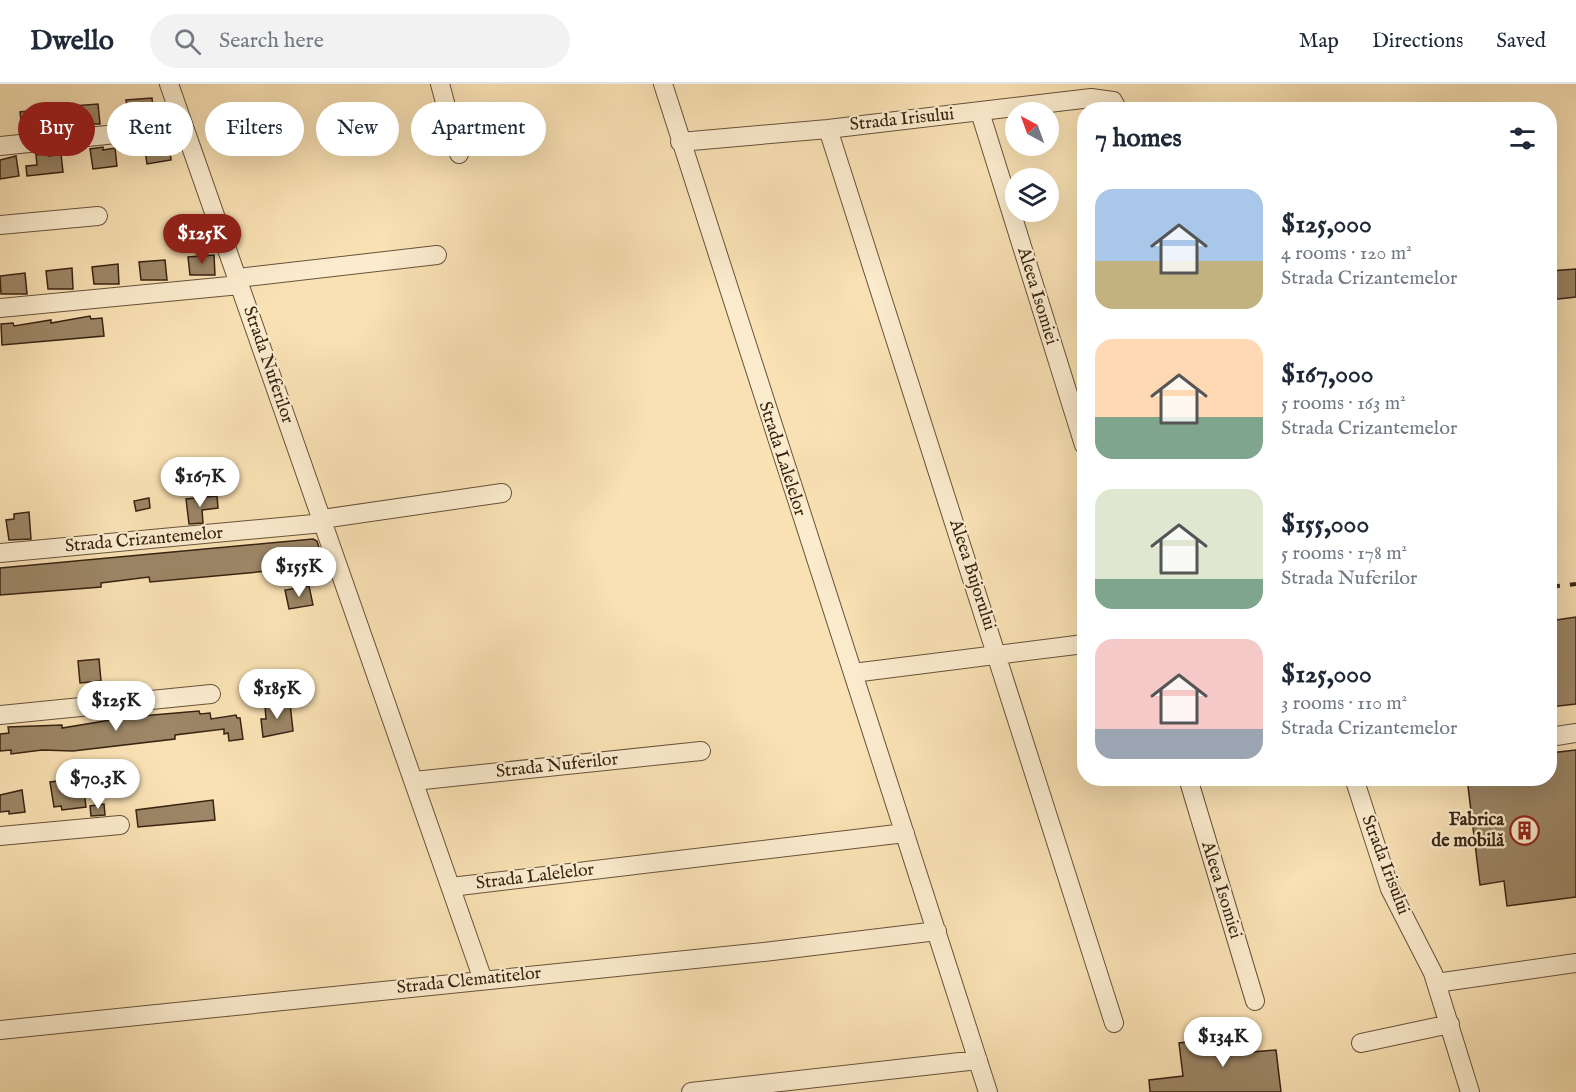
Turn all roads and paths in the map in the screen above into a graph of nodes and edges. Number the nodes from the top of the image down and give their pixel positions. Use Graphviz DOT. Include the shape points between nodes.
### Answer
graph roads {
  1 [pos="169,84"];
  2 [pos="440,84"];
  3 [pos="663,84"];
  4 [pos="175,102"];
  5 [pos="445,102"];
  6 [pos="1114,102"];
  7 [pos="980,112"];
  8 [pos="828,129"];
  9 [pos="107,135"];
  10 [pos="680,142"];
  11 [pos="0,146"];
  12 [pos="193,152"];
  13 [pos="98,216"];
  14 [pos="0,225"];
  15 [pos="437,255"];
  16 [pos="239,282"];
  17 [pos="0,308"];
  18 [pos="1077,423"];
  19 [pos="502,493"];
  20 [pos="323,521"];
  21 [pos="0,553"];
  22 [pos="1077,645"];
  23 [pos="998,656"];
  24 [pos="853,674"];
  25 [pos="211,694"];
  26 [pos="0,715"];
  27 [pos="1576,733"];
  28 [pos="1557,736"];
  29 [pos="701,751"];
  30 [pos="414,781"];
  31 [pos="1190,786"];
  32 [pos="1357,786"];
  33 [pos="120,825"];
  34 [pos="905,833"];
  35 [pos="0,836"];
  36 [pos="451,887"];
  37 [pos="937,931"];
  38 [pos="1576,963"];
  39 [pos="483,980"];
  40 [pos="1436,983"];
  41 [pos="1255,1001"];
  42 [pos="1114,1023"];
  43 [pos="1450,1024"];
  44 [pos="0,1030"];
  45 [pos="1361,1043"];
  46 [pos="978,1060"];
  47 [pos="691,1092"];
  48 [pos="988,1092"];
  49 [pos="1470,1092"];
  1 -- 4 [label="street, Strada Nuferilor"];
  2 -- 5 [label="street"];
  3 -- 10 [label="street, Strada Lalelelor"];
  6 -- 7 [label="street, Strada Irisului" via="1101,97"];
  7 -- 8 [label="street, Strada Irisului"];
  7 -- 18 [label="street, Aleea Isomiei"];
  8 -- 10 [label="street, Strada Irisului"];
  8 -- 23 [label="street, Aleea Bujorului"];
  9 -- 11 [label="street"];
  10 -- 24 [label="street, Strada Lalelelor"];
  12 -- 16 [label="street, Strada Nuferilor"];
  13 -- 14 [label="street"];
  15 -- 16 [label="street"];
  16 -- 17 [label="street"];
  16 -- 20 [label="street, Strada Nuferilor"];
  19 -- 20 [label="street"];
  20 -- 21 [label="street, Strada Crizantemelor"];
  20 -- 30 [label="street, Strada Nuferilor"];
  22 -- 23 [label="street"];
  23 -- 24 [label="street"];
  23 -- 42 [label="street, Aleea Bujorului"];
  24 -- 34 [label="street, Strada Lalelelor"];
  25 -- 26 [label="street"];
  27 -- 28 [label="street"];
  29 -- 30 [label="street, Strada Nuferilor"];
  30 -- 36 [label="street, Strada Nuferilor"];
  31 -- 41 [label="street, Aleea Isomiei"];
  32 -- 40 [label="street, Strada Irisului" via="1390,889"];
  33 -- 35 [label="street"];
  34 -- 36 [label="street, Strada Lalelelor"];
  34 -- 37 [label="street, Strada Lalelelor"];
  36 -- 39 [label="street, Strada Nuferilor"];
  37 -- 39 [label="street, Strada Clematitelor"];
  37 -- 46 [label="street, Strada Lalelelor"];
  38 -- 40 [label="street"];
  39 -- 44 [label="street, Strada Clematitelor"];
  40 -- 43 [label="street, Strada Irisului"];
  43 -- 45 [label="street"];
  43 -- 49 [label="street, Strada Irisului"];
  46 -- 47 [label="street"];
  46 -- 48 [label="street, Strada Lalelelor"];
}
